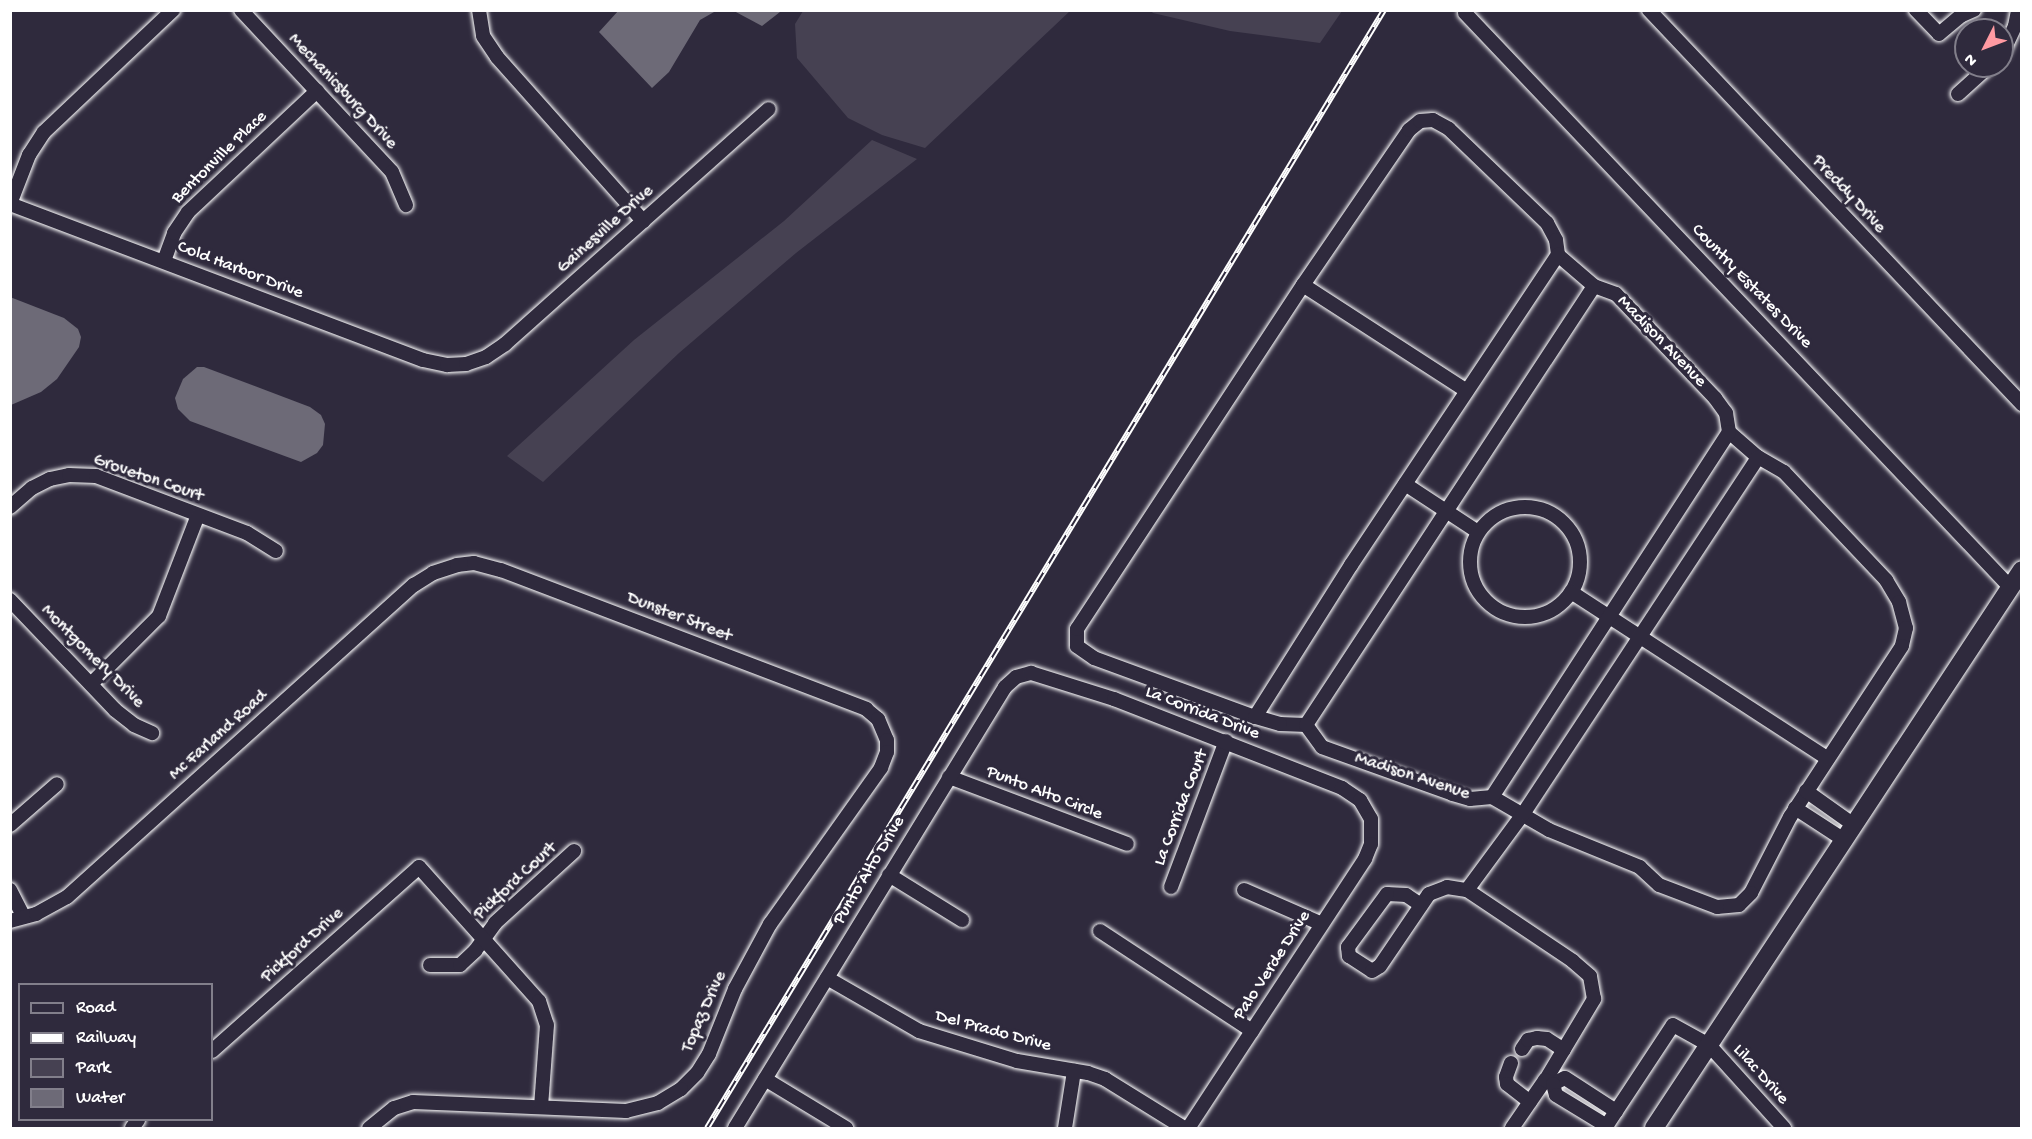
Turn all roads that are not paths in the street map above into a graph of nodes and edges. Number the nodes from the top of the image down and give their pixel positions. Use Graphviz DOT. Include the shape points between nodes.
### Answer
graph roads {
  1 [pos="173,10"];
  2 [pos="241,10"];
  3 [pos="480,10"];
  4 [pos="1649,10"];
  5 [pos="1916,10"];
  6 [pos="1974,10"];
  7 [pos="2018,10"];
  8 [pos="1465,12"];
  9 [pos="2014,28"];
  10 [pos="1976,78"];
  11 [pos="317,91"];
  12 [pos="1958,94"];
  13 [pos="769,109"];
  14 [pos="10,204"];
  15 [pos="406,205"];
  16 [pos="643,221"];
  17 [pos="1558,255"];
  18 [pos="164,261"];
  19 [pos="1303,285"];
  20 [pos="1594,286"];
  21 [pos="459,365"];
  22 [pos="1467,391"];
  23 [pos="2022,404"];
  24 [pos="1729,432"];
  25 [pos="1758,457"];
  26 [pos="1405,484"];
  27 [pos="10,507"];
  28 [pos="1446,509"];
  29 [pos="198,515"];
  30 [pos="1478,532"];
  31 [pos="276,551"];
  32 [pos="446,567"];
  33 [pos="2022,570"];
  34 [pos="2010,587"];
  35 [pos="1571,592"];
  36 [pos="10,600"];
  37 [pos="1608,616"];
  38 [pos="1640,638"];
  39 [pos="1009,683"];
  40 [pos="91,684"];
  41 [pos="1255,717"];
  42 [pos="1306,725"];
  43 [pos="152,733"];
  44 [pos="885,733"];
  45 [pos="1226,741"];
  46 [pos="1827,759"];
  47 [pos="949,777"];
  48 [pos="57,784"];
  49 [pos="1806,791"];
  50 [pos="1492,796"];
  51 [pos="1795,808"];
  52 [pos="1523,814"];
  53 [pos="1371,819"];
  54 [pos="10,825"];
  55 [pos="1849,832"];
  56 [pos="1127,844"];
  57 [pos="574,851"];
  58 [pos="419,867"];
  59 [pos="889,875"];
  60 [pos="1171,887"];
  61 [pos="10,890"];
  62 [pos="1244,890"];
  63 [pos="1467,890"];
  64 [pos="1421,905"];
  65 [pos="17,919"];
  66 [pos="962,920"];
  67 [pos="1322,924"];
  68 [pos="1100,931"];
  69 [pos="482,939"];
  70 [pos="430,965"];
  71 [pos="826,978"];
  72 [pos="1252,1031"];
  73 [pos="1709,1045"];
  74 [pos="1522,1049"];
  75 [pos="213,1050"];
  76 [pos="1564,1050"];
  77 [pos="1511,1063"];
  78 [pos="1074,1071"];
  79 [pos="765,1079"];
  80 [pos="1549,1082"];
  81 [pos="1530,1102"];
  82 [pos="542,1107"];
  83 [pos="1616,1111"];
  84 [pos="1606,1127"];
  85 [pos="369,1128"];
  86 [pos="735,1128"];
  87 [pos="846,1128"];
  88 [pos="1065,1128"];
  89 [pos="1186,1128"];
  90 [pos="1512,1128"];
  91 [pos="1654,1128"];
  92 [pos="1784,1128"];
  1 -- 14 [label="street" via="44,132 29,155"];
  2 -- 11 [label="street, Mechanicsburg Drive"];
  3 -- 16 [label="street" via="483,36 497,57"];
  4 -- 23 [label="street, Preddy Drive"];
  5 -- 6 [label="street" via="1939,34"];
  7 -- 9 [label="street"];
  8 -- 34 [label="street, Country Estates Drive"];
  10 -- 12 [label="street"];
  11 -- 15 [label="street, Mechanicsburg Drive" via="392,172"];
  11 -- 18 [label="street, Bentonville Place" via="188,212 174,233"];
  13 -- 16 [label="street, Gainesville Drive"];
  14 -- 18 [label="street, Cold Harbor Drive"];
  16 -- 21 [label="street, Gainesville Drive" via="499,350"];
  17 -- 19 [label="street" via="1547,223 1449,129 1433,120 1424,120 1409,129"];
  17 -- 20 [label="street, Madison Avenue"];
  17 -- 22 [label="street"];
  18 -- 21 [label="street, Cold Harbor Drive" via="423,360"];
  19 -- 22 [label="street"];
  19 -- 41 [label="street" via="1077,629 1079,647 1094,658"];
  20 -- 24 [label="street, Madison Avenue" via="1616,294 1714,398 1726,413"];
  20 -- 28 [label="street"];
  22 -- 26 [label="street"];
  24 -- 25 [label="street, Madison Avenue"];
  24 -- 37 [label="street"];
  25 -- 38 [label="street"];
  25 -- 46 [label="street, Madison Avenue" via="1784,472 1886,580 1905,620 1901,648"];
  26 -- 28 [label="street"];
  26 -- 41 [label="street"];
  27 -- 29 [label="street, Groveton Court" via="41,483 60,476 82,475 102,478"];
  28 -- 30 [label="street"];
  28 -- 42 [label="street"];
  29 -- 31 [label="street, Groveton Court" via="247,533"];
  29 -- 40 [label="street" via="159,616"];
  30 -- 35 [label="street" via="1471,551 1472,577 1481,595 1495,608 1514,616 1540,615 1558,606"];
  30 -- 35 [label="street" via="1493,516 1513,508 1534,507 1555,515 1570,530 1579,550 1579,572"];
  32 -- 44 [label="street, Dunster Street" via="474,563 490,566 644,624 866,709 878,719"];
  32 -- 65 [label="street, Mc Farland Road" via="414,585 75,890 57,904"];
  33 -- 34 [label="main road"];
  34 -- 55 [label="main road"];
  35 -- 37 [label="street"];
  36 -- 40 [label="street, Montgomery Drive"];
  37 -- 38 [label="street"];
  37 -- 50 [label="street"];
  38 -- 46 [label="street"];
  38 -- 52 [label="street"];
  39 -- 45 [label="street, La Corrida Drive" via="1016,676 1032,673"];
  39 -- 47 [label="street, Punto Alto Drive"];
  40 -- 43 [label="street, Montgomery Drive" via="124,717"];
  41 -- 42 [label="street" via="1280,724"];
  42 -- 50 [label="street, Madison Avenue" via="1322,747 1470,799"];
  44 -- 82 [label="street, Topaz Drive" via="887,752 881,768 770,924 738,981 708,1054 693,1077 673,1095 643,1108 615,1111"];
  45 -- 53 [label="street, La Corrida Drive" via="1346,790 1360,800"];
  45 -- 60 [label="street, La Corrida Court"];
  46 -- 49 [label="street, Madison Avenue"];
  47 -- 56 [label="street, Punto Alto Circle"];
  47 -- 59 [label="street, Punto Alto Drive"];
  48 -- 54 [label="street"];
  49 -- 51 [label="street, Madison Avenue"];
  49 -- 55 [label="street"];
  50 -- 52 [label="street, Madison Avenue"];
  51 -- 52 [label="street, Madison Avenue" via="1749,897 1739,905 1724,908 1659,885 1632,863 1549,830"];
  51 -- 55 [label="street"];
  52 -- 63 [label="street"];
  53 -- 67 [label="street, Palo Verde Drive" via="1369,851"];
  55 -- 73 [label="main road"];
  57 -- 69 [label="street, Pickford Court"];
  58 -- 69 [label="street, Pickford Court"];
  58 -- 75 [label="street, Pickford Drive"];
  59 -- 66 [label="street"];
  59 -- 71 [label="street, Punto Alto Drive"];
  61 -- 65 [label="street"];
  62 -- 67 [label="street"];
  63 -- 64 [label="street" via="1447,887 1429,894"];
  63 -- 76 [label="street" via="1590,976 1594,999"];
  64 -- 64 [label="street" via="1380,966 1372,971 1349,956 1348,947 1387,894 1406,895"];
  67 -- 72 [label="street, Palo Verde Drive"];
  68 -- 72 [label="street"];
  69 -- 70 [label="street, Pickford Court" via="459,966"];
  69 -- 82 [label="street, Pickford Court" via="538,1001 545,1015"];
  71 -- 78 [label="street, Del Prado Drive" via="919,1031 1017,1061"];
  71 -- 79 [label="street, Punto Alto Drive"];
  72 -- 89 [label="street, Palo Verde Drive"];
  73 -- 83 [label="street, Lilac Drive" via="1673,1025"];
  73 -- 91 [label="main road"];
  73 -- 92 [label="street, Lilac Drive"];
  74 -- 76 [label="street" via="1528,1040 1537,1038 1547,1039"];
  76 -- 80 [label="street"];
  77 -- 81 [label="street" via="1507,1084"];
  78 -- 88 [label="street"];
  78 -- 89 [label="street, Del Prado Drive" via="1112,1082"];
  79 -- 86 [label="street, Punto Alto Drive"];
  79 -- 87 [label="street"];
  80 -- 81 [label="street"];
  80 -- 83 [label="street" via="1565,1078"];
  80 -- 84 [label="street" via="1556,1095"];
  81 -- 90 [label="street"];
  82 -- 85 [label="street, Topaz Drive" via="412,1102 394,1108"];
  83 -- 84 [label="street"];
}
